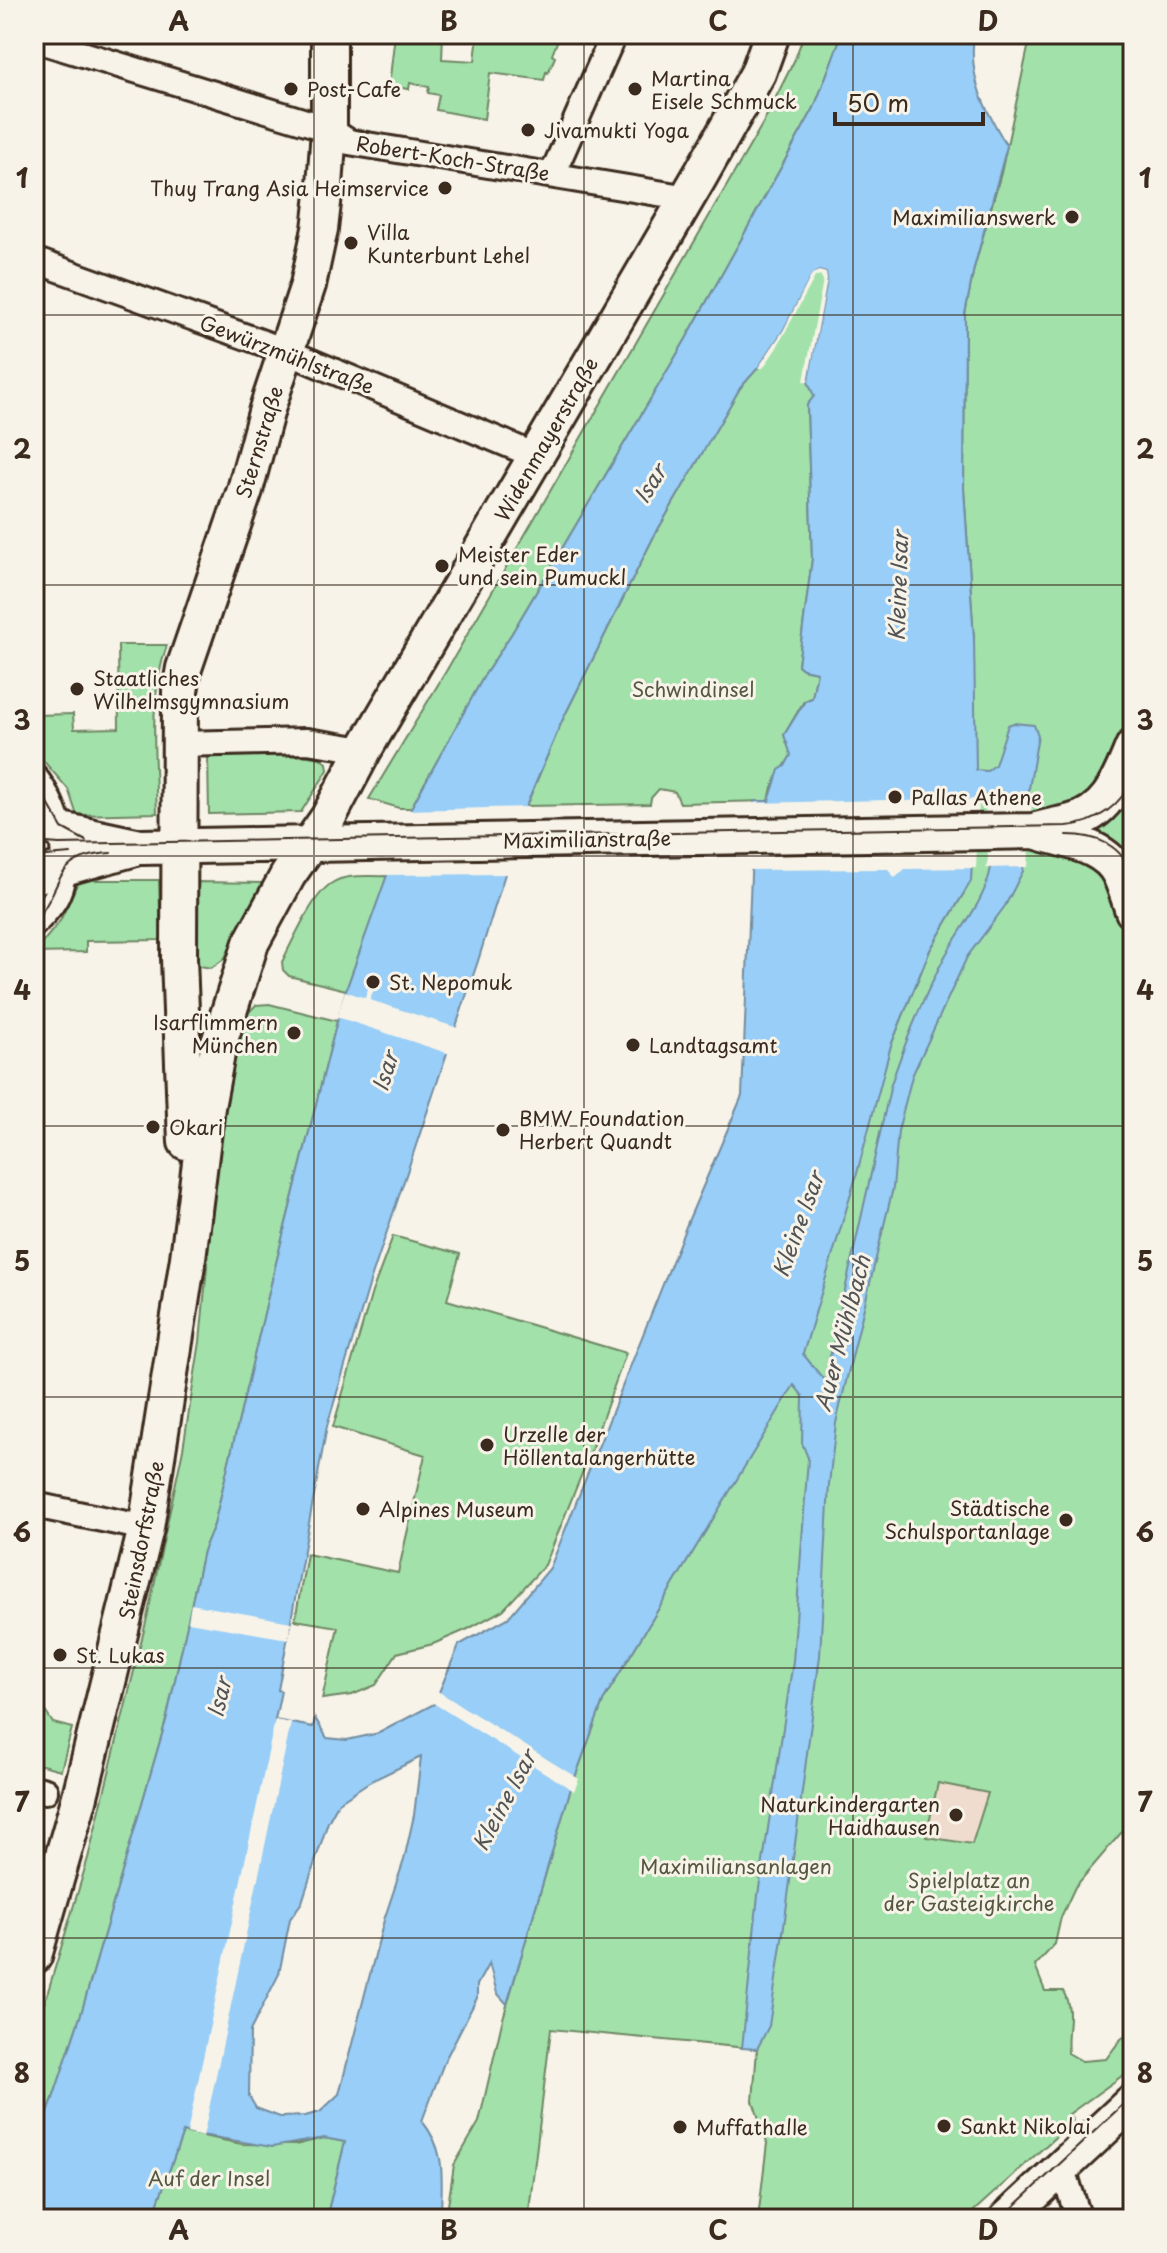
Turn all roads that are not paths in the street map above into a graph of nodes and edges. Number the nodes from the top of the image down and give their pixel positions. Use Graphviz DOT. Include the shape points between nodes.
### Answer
graph roads {
  1 [pos="329,34"];
  2 [pos="614,34"];
  3 [pos="772,34"];
  4 [pos="38,43"];
  5 [pos="329,129"];
  6 [pos="552,175"];
  7 [pos="688,198"];
  8 [pos="34,260"];
  9 [pos="288,352"];
  10 [pos="536,456"];
  11 [pos="178,744"];
  12 [pos="1133,747"];
  13 [pos="364,750"];
  14 [pos="34,776"];
  15 [pos="47,826"];
  16 [pos="1043,831"];
  17 [pos="312,843"];
  18 [pos="179,846"];
  19 [pos="141,847"];
  20 [pos="48,872"];
  21 [pos="1133,911"];
  22 [pos="34,924"];
  23 [pos="179,958"];
  24 [pos="237,983"];
  25 [pos="188,1258"];
  26 [pos="34,1505"];
  27 [pos="146,1528"];
  28 [pos="34,1956"];
  29 [pos="1133,2101"];
  30 [pos="1062,2167"];
  31 [pos="1007,2219"];
  32 [pos="1079,2219"];
  1 -- 5 [label="main road, Sternstraße"];
  2 -- 6 [label="street"];
  3 -- 7 [label="main road, Widenmayerstraße" via="758,73"];
  4 -- 5 [label="street, Robert-Koch-Straße"];
  5 -- 6 [label="street, Robert-Koch-Straße" via="349,142"];
  5 -- 9 [label="main road, Sternstraße" via="320,229"];
  6 -- 7 [label="street, Robert-Koch-Straße"];
  7 -- 10 [label="main road, Widenmayerstraße"];
  8 -- 9 [label="street, Gewürzmühlstraße"];
  9 -- 10 [label="street, Gewürzmühlstraße"];
  9 -- 11 [label="main road, Sternstraße" via="184,668"];
  10 -- 13 [label="main road, Widenmayerstraße"];
  11 -- 13 [label="street" via="307,741"];
  11 -- 18 [label="main road, Sternstraße"];
  12 -- 16 [label="main road" via="1104,804 1091,815"];
  13 -- 17 [label="main road, Widenmayerstraße"];
  14 -- 15 [label="street" via="48,799"];
  15 -- 19 [label="main road, Maximilianstraße"];
  15 -- 20 [label="street"];
  16 -- 17 [label="main road, Maximilianstraße"];
  16 -- 21 [label="main road" via="1109,860"];
  17 -- 18 [label="main road, Maximilianstraße"];
  17 -- 24 [label="main road, Widenmayerstraße" via="251,943"];
  18 -- 19 [label="main road, Maximilianstraße"];
  18 -- 23 [label="main road, Steinsdorfstraße"];
  19 -- 20 [label="main road, Maximilianstraße"];
  20 -- 22 [label="street" via="58,892"];
  23 -- 24 [label="main road" via="198,976"];
  23 -- 25 [label="main road, Steinsdorfstraße"];
  24 -- 25 [label="main road, Steinsdorfstraße" via="207,1107"];
  25 -- 27 [label="main road, Steinsdorfstraße"];
  26 -- 27 [label="street"];
  27 -- 28 [label="main road, Steinsdorfstraße" via="79,1800"];
  29 -- 30 [label="main road"];
  30 -- 31 [label="main road"];
  30 -- 32 [label="street"];
}
